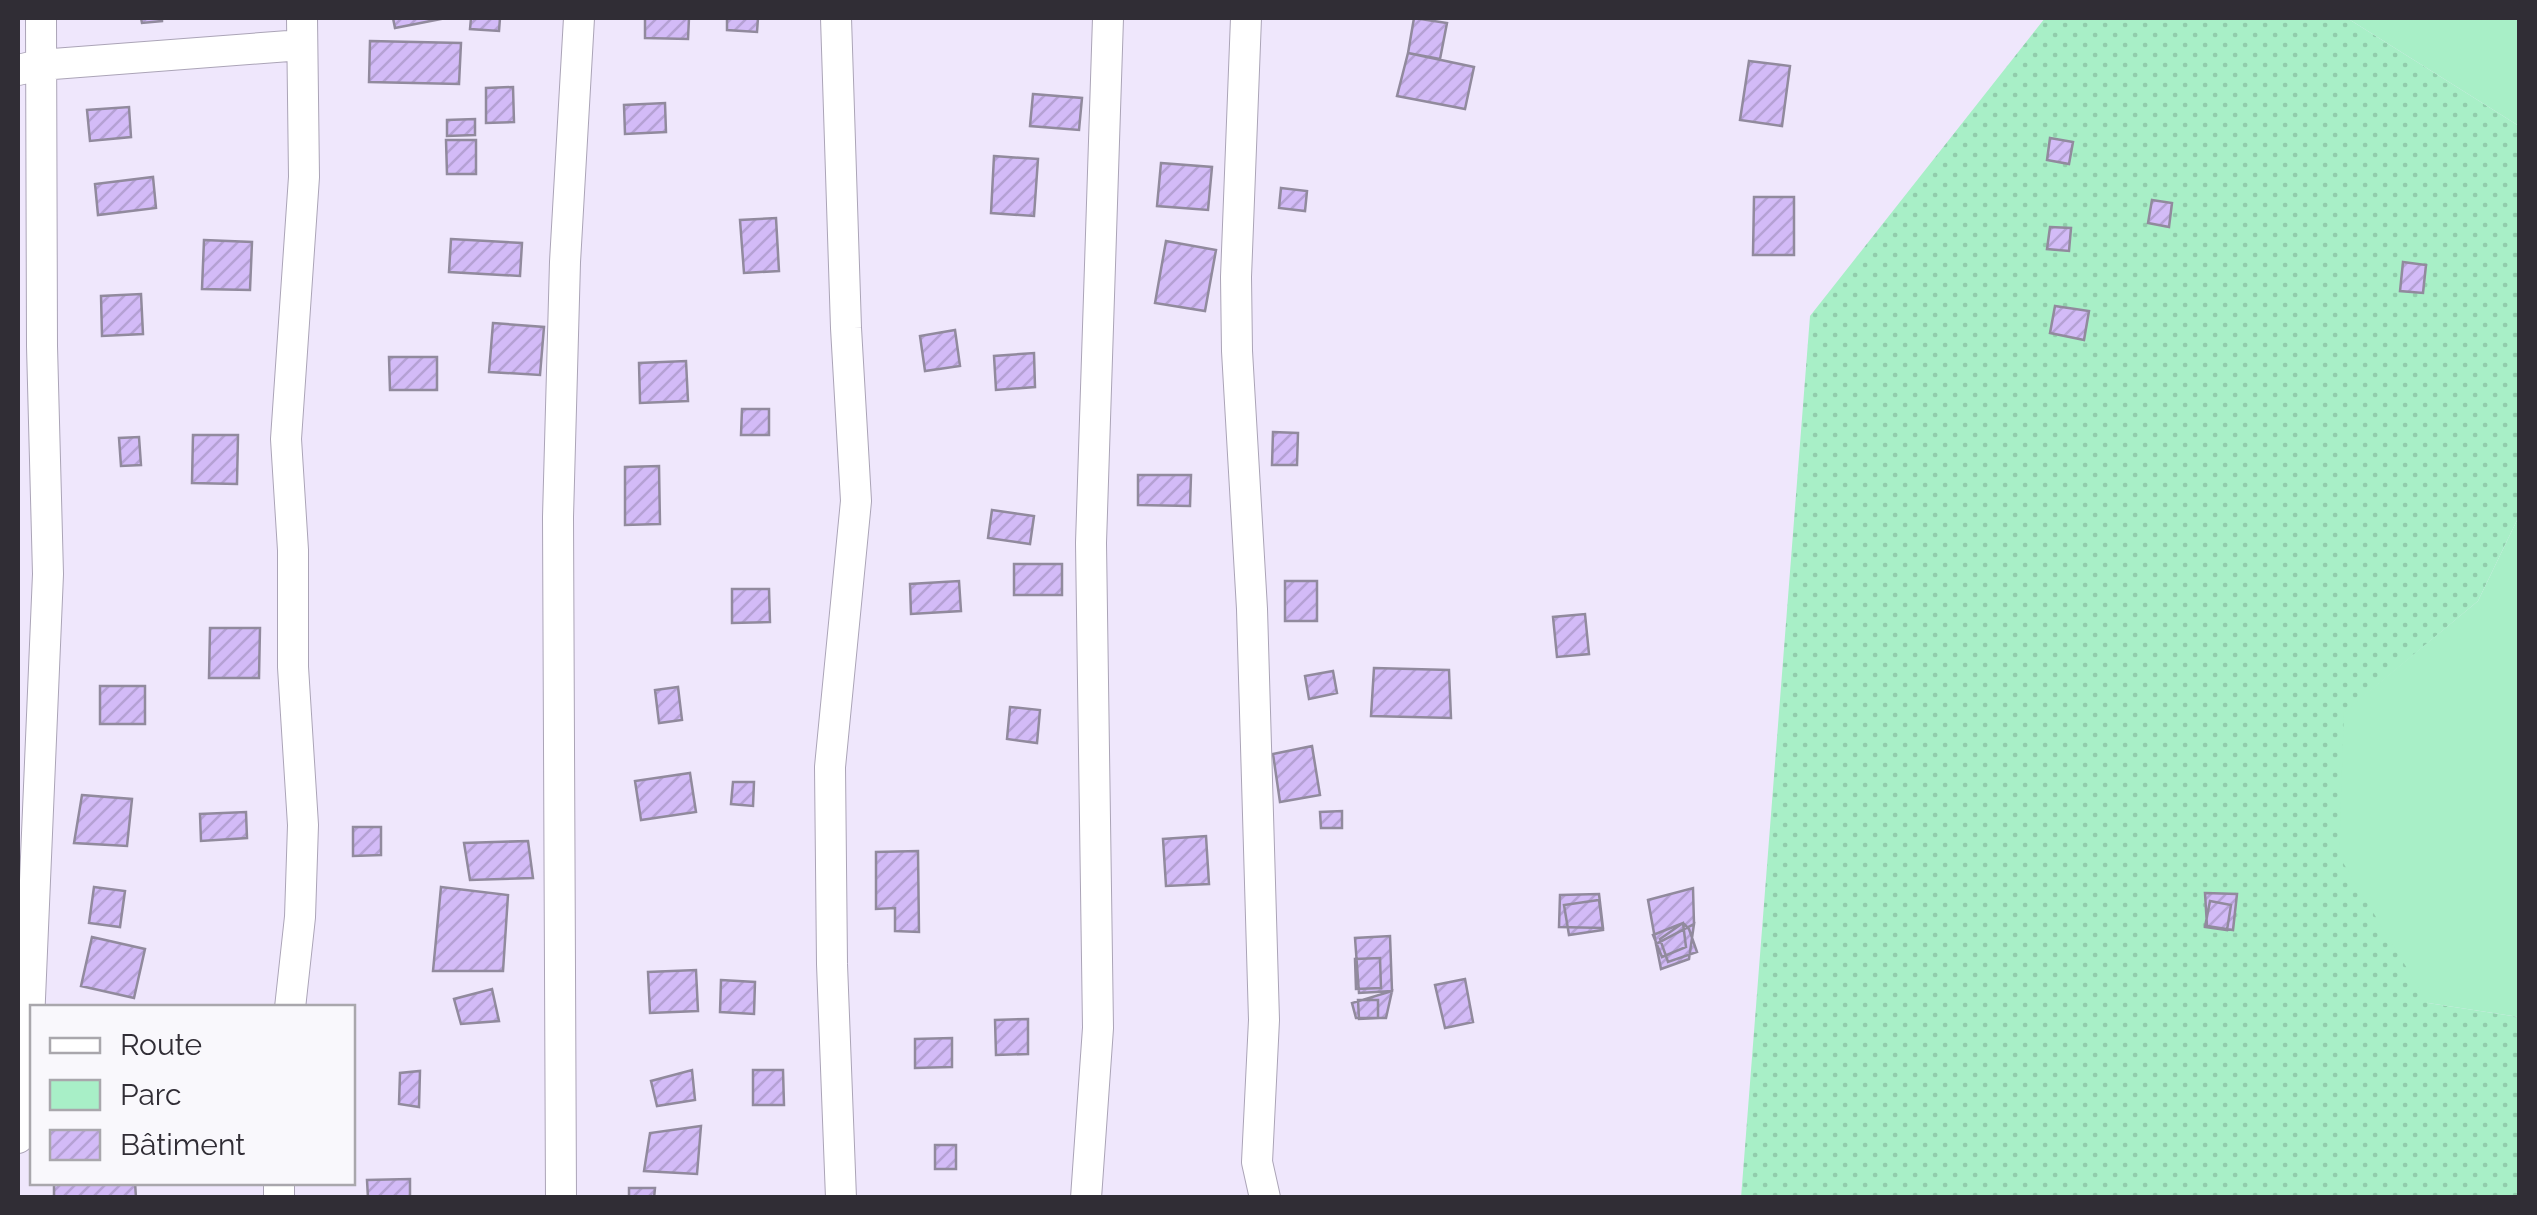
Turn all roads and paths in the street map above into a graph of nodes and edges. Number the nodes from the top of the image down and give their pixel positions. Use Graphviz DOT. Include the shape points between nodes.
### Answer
graph roads {
  1 [pos="41,18"];
  2 [pos="579,18"];
  3 [pos="836,18"];
  4 [pos="1108,18"];
  5 [pos="1246,18"];
  6 [pos="302,31"];
  7 [pos="29,67"];
  8 [pos="30,347"];
  9 [pos="290,1005"];
  10 [pos="18,1138"];
  11 [pos="560,1198"];
  12 [pos="842,1198"];
  13 [pos="1086,1198"];
  14 [pos="1266,1198"];
  1 -- 7 [label="street"];
  2 -- 11 [label="street" via="558,517"];
  3 -- 12 [label="street" via="856,501 830,767"];
  4 -- 13 [label="street" via="1091,543 1098,1028"];
  5 -- 14 [label="street" via="1237,351 1264,1020 1257,1162"];
  6 -- 7 [label="street"];
  6 -- 9 [label="street" via="304,177 286,439 304,825"];
  7 -- 8 [label="street"];
  8 -- 10 [label="street" via="48,574"];
}
